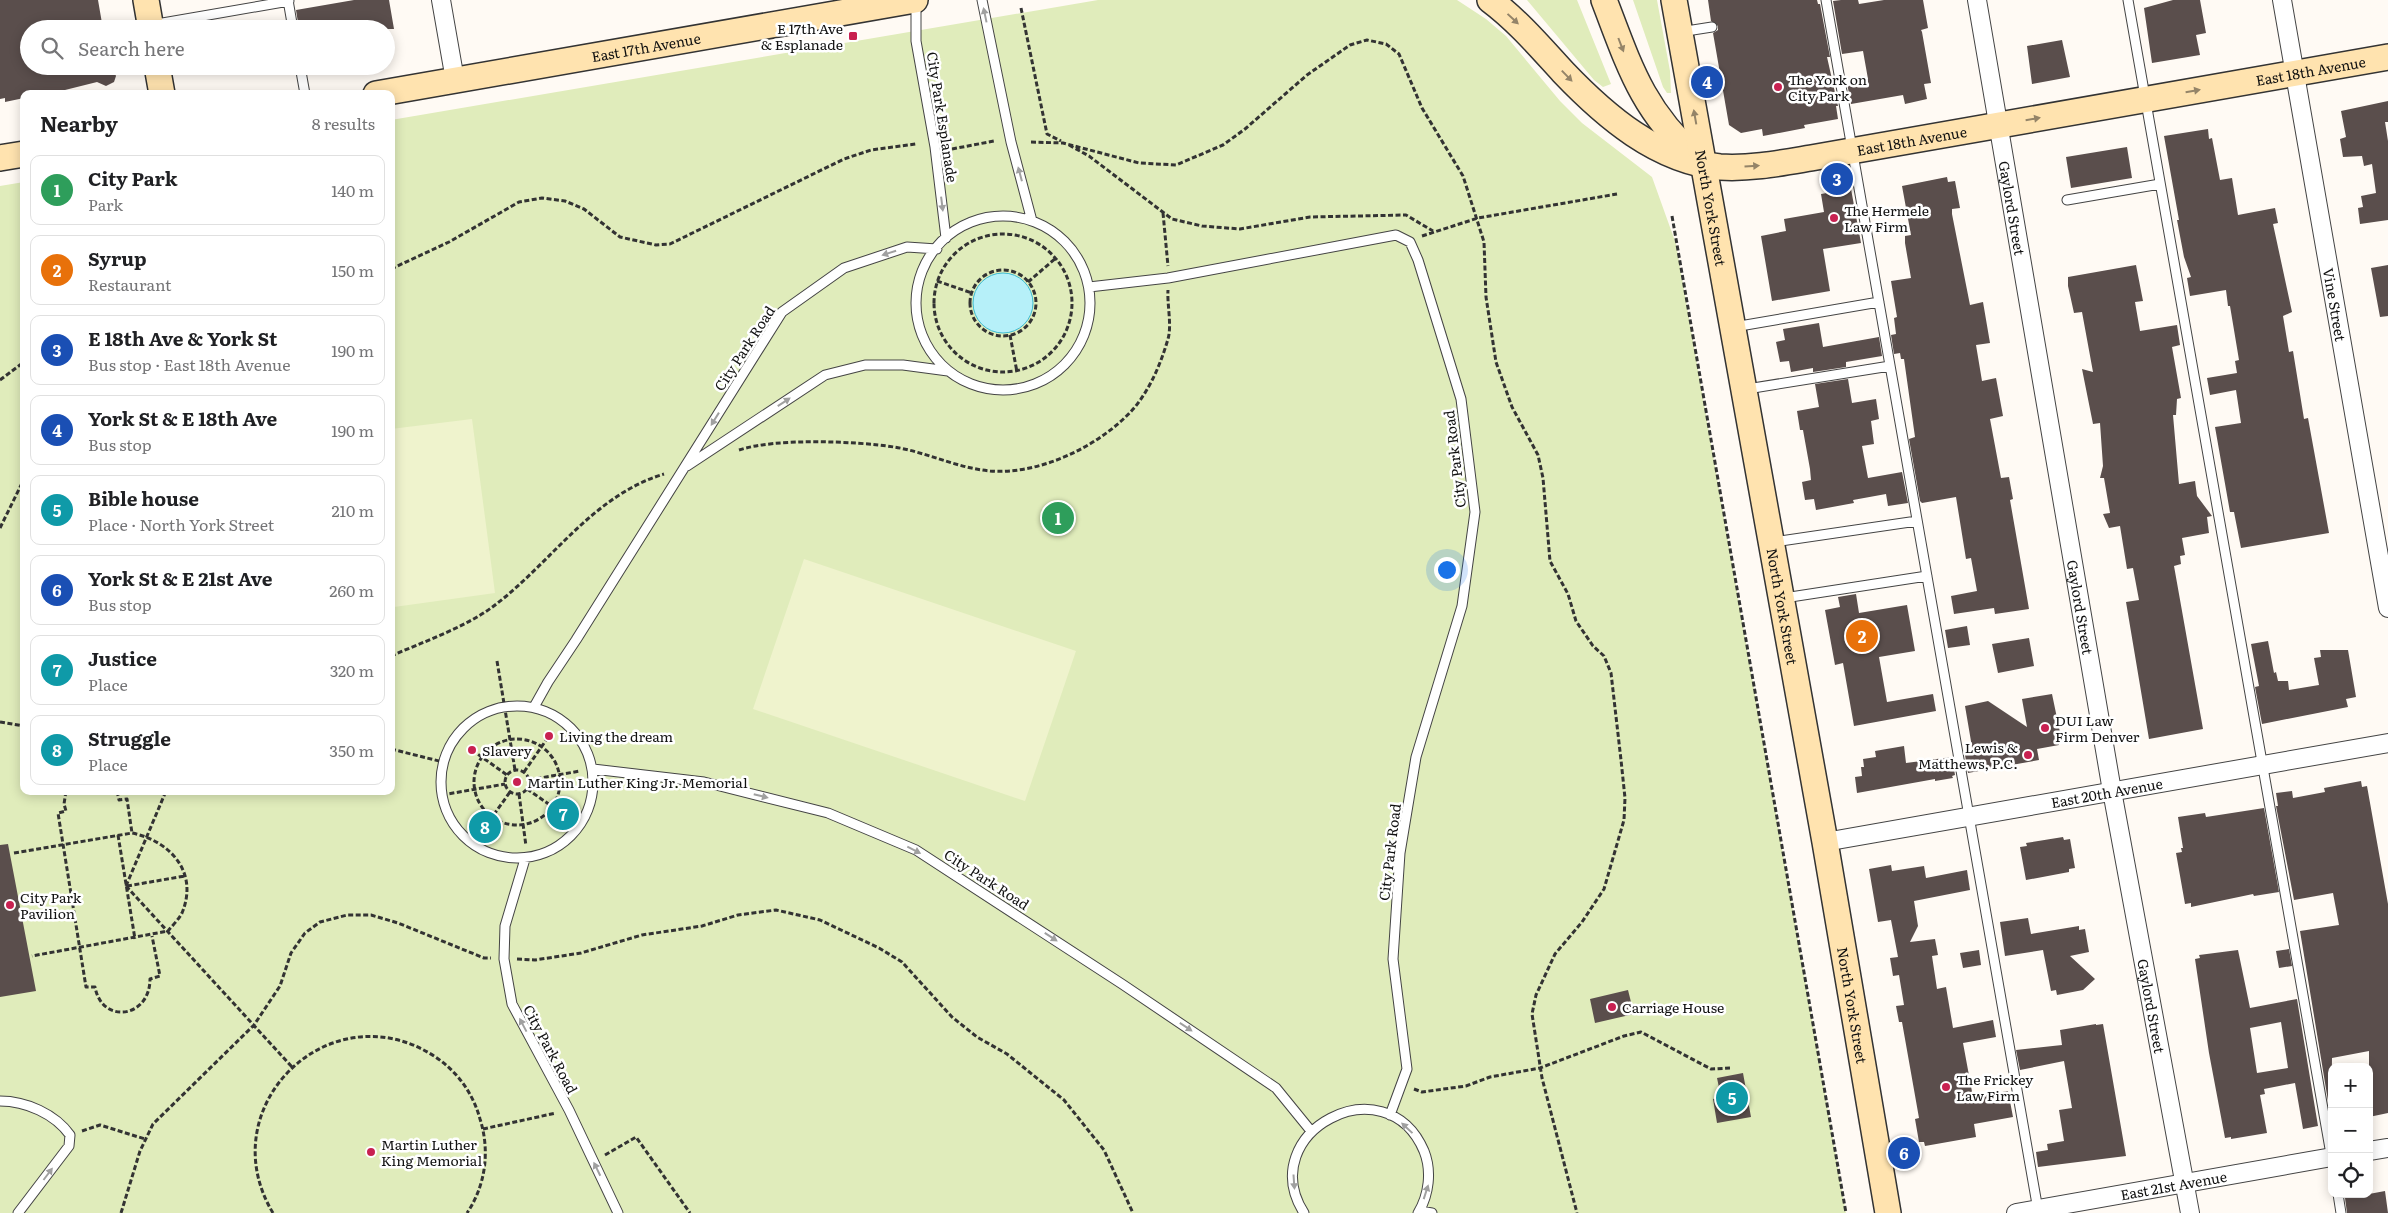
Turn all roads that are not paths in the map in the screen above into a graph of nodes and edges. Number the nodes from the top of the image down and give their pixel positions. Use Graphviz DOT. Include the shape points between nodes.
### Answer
graph roads {
  1 [pos="146,0"];
  2 [pos="441,0"];
  3 [pos="915,0"];
  4 [pos="982,0"];
  5 [pos="1490,0"];
  6 [pos="1604,0"];
  7 [pos="1674,0"];
  8 [pos="1977,0"];
  9 [pos="2128,0"];
  10 [pos="2282,0"];
  11 [pos="289,1"];
  12 [pos="1824,3"];
  13 [pos="149,20"];
  14 [pos="187,20"];
  15 [pos="292,20"];
  16 [pos="1712,27"];
  17 [pos="1680,32"];
  18 [pos="2388,58"];
  19 [pos="2295,74"];
  20 [pos="159,75"];
  21 [pos="302,75"];
  22 [pos="455,80"];
  23 [pos="161,90"];
  24 [pos="304,90"];
  25 [pos="395,91"];
  26 [pos="2146,99"];
  27 [pos="1999,125"];
  28 [pos="1852,151"];
  29 [pos="20,155"];
  30 [pos="0,158"];
  31 [pos="1704,164"];
  32 [pos="2160,184"];
  33 [pos="2066,200"];
  34 [pos="1032,221"];
  35 [pos="946,238"];
  36 [pos="937,249"];
  37 [pos="1089,287"];
  38 [pos="1879,302"];
  39 [pos="1733,328"];
  40 [pos="1890,366"];
  41 [pos="948,371"];
  42 [pos="1744,390"];
  43 [pos="685,468"];
  44 [pos="1917,521"];
  45 [pos="1771,542"];
  46 [pos="1927,576"];
  47 [pos="1781,599"];
  48 [pos="2388,608"];
  49 [pos="534,707"];
  50 [pos="2388,743"];
  51 [pos="2262,764"];
  52 [pos="592,769"];
  53 [pos="2112,791"];
  54 [pos="1969,816"];
  55 [pos="1824,842"];
  56 [pos="525,859"];
  57 [pos="0,1101"];
  58 [pos="1390,1115"];
  59 [pos="1311,1131"];
  60 [pos="2388,1148"];
  61 [pos="2373,1150"];
  62 [pos="2331,1153"];
  63 [pos="2328,1159"];
  64 [pos="2184,1184"];
  65 [pos="2339,1198"];
  66 [pos="2038,1211"];
  67 [pos="1419,1212"];
  68 [pos="18,1213"];
  69 [pos="618,1213"];
  70 [pos="1304,1213"];
  71 [pos="1432,1213"];
  72 [pos="1888,1213"];
  73 [pos="2016,1213"];
  74 [pos="2190,1213"];
  75 [pos="2341,1213"];
  1 -- 13 [label="main road"];
  2 -- 22 [label="street"];
  3 -- 22 [label="main road, East 17th Avenue"];
  3 -- 35 [label="lane, City Park Esplanade, one-way" via="916,41 935,147"];
  34 -- 4 [label="lane, one-way" via="1011,142"];
  5 -- 31 [label="main road, East 18th Avenue, one-way" via="1514,19 1578,88 1615,120 1660,148"];
  6 -- 31 [label="main road, one-way" via="1650,106 1676,140"];
  7 -- 17 [label="main road, North York Street"];
  8 -- 27 [label="street, Gaylord Street"];
  9 -- 26 [label="lane"];
  10 -- 19 [label="street, Vine Street"];
  11 -- 14 [label="lane"];
  11 -- 15 [label="lane"];
  12 -- 28 [label="lane"];
  16 -- 17 [label="lane"];
  31 -- 17 [label="main road, North York Street, one-way"];
  18 -- 19 [label="main road, East 18th Avenue"];
  26 -- 19 [label="main road, East 18th Avenue, one-way"];
  19 -- 48 [label="street, Vine Street"];
  20 -- 23 [label="main road"];
  21 -- 24 [label="lane"];
  22 -- 25 [label="main road, East 17th Avenue"];
  27 -- 26 [label="main road, East 18th Avenue, one-way"];
  26 -- 32 [label="lane"];
  27 -- 28 [label="main road, East 18th Avenue"];
  27 -- 53 [label="street, Gaylord Street"];
  31 -- 28 [label="main road, East 18th Avenue, one-way" via="1731,167 1765,165"];
  28 -- 38 [label="lane"];
  29 -- 30 [label="main road"];
  31 -- 39 [label="main road, North York Street"];
  32 -- 33 [label="lane"];
  32 -- 51 [label="lane"];
  34 -- 35 [label="lane" via="1017,217 987,218 972,222"];
  34 -- 37 [label="lane" via="1046,227 1069,246 1078,258"];
  35 -- 36 [label="lane"];
  36 -- 41 [label="lane" via="920,275 917,320 928,348"];
  36 -- 43 [label="lane, City Park Road, one-way" via="907,247 844,268 782,312"];
  37 -- 41 [label="lane" via="1090,317 1086,332 1071,358 1048,378 1020,389 997,390 975,386"];
  37 -- 58 [label="lane, City Park Road" via="1168,278 1402,236 1410,242 1432,297 1461,399 1475,512 1462,606 1416,757 1400,853 1393,959 1407,1069"];
  38 -- 39 [label="lane"];
  38 -- 40 [label="lane"];
  39 -- 42 [label="main road, North York Street"];
  40 -- 42 [label="lane"];
  40 -- 44 [label="lane"];
  43 -- 41 [label="lane, City Park Road, one-way" via="825,375 865,365"];
  42 -- 45 [label="main road, North York Street"];
  43 -- 49 [label="lane, City Park Road"];
  44 -- 45 [label="lane"];
  44 -- 46 [label="lane"];
  45 -- 47 [label="main road, North York Street"];
  46 -- 47 [label="lane"];
  46 -- 54 [label="lane"];
  47 -- 55 [label="main road, North York Street"];
  49 -- 52 [label="lane" via="572,729 588,754"];
  49 -- 56 [label="lane" via="504,707 490,711 464,727 443,762 442,795 452,823 473,844 500,856"];
  50 -- 51 [label="street, East 20th Avenue"];
  51 -- 53 [label="street, East 20th Avenue"];
  51 -- 62 [label="lane"];
  52 -- 56 [label="lane" via="592,798 580,826 558,846"];
  52 -- 59 [label="lane, City Park Road, one-way" via="704,782 828,813 916,850 1276,1088"];
  53 -- 54 [label="street, East 20th Avenue"];
  53 -- 64 [label="street, Gaylord Street"];
  54 -- 55 [label="street, East 20th Avenue"];
  54 -- 66 [label="lane"];
  55 -- 72 [label="main road, North York Street"];
  69 -- 56 [label="lane, City Park Road, one-way" via="569,1110 512,1004 504,959 506,926"];
  68 -- 57 [label="lane, one-way" via="69,1146 70,1135 63,1125 39,1110 12,1101"];
  58 -- 59 [label="lane" via="1366,1109 1348,1110 1331,1116"];
  67 -- 58 [label="lane, one-way" via="1429,1184 1426,1156 1413,1132"];
  59 -- 70 [label="lane, one-way" via="1298,1152 1294,1176"];
  60 -- 61 [label="street"];
  63 -- 64 [label="street, East 21st Avenue"];
  64 -- 66 [label="street, East 21st Avenue"];
  64 -- 74 [label="street, Gaylord Street"];
  65 -- 75 [label="lane"];
  66 -- 73 [label="street, East 21st Avenue"];
  67 -- 71 [label="lane"];
}
